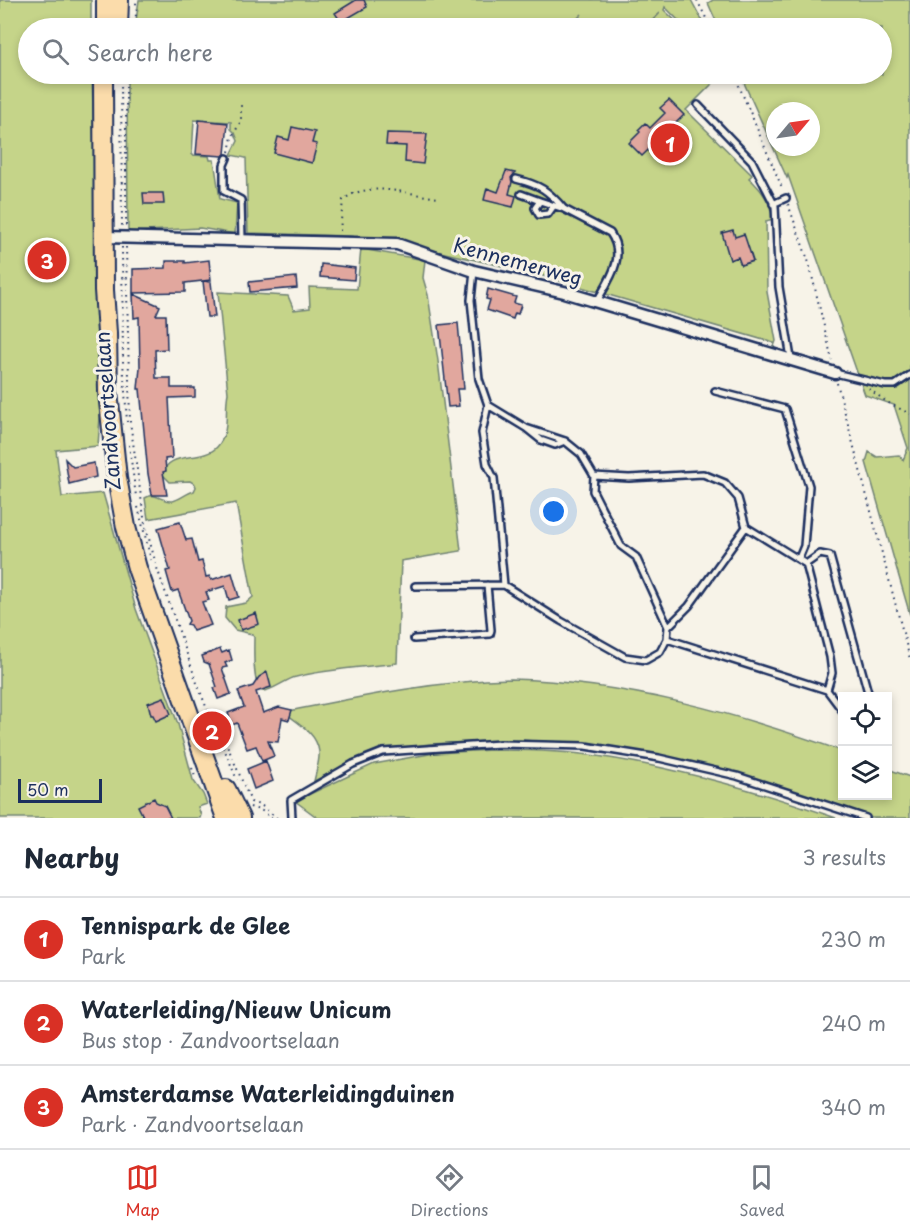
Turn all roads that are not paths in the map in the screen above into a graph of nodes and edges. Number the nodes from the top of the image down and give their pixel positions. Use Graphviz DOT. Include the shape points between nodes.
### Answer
graph roads {
  1 [pos="106,0"];
  2 [pos="119,0"];
  3 [pos="106,18"];
  4 [pos="118,18"];
  5 [pos="104,84"];
  6 [pos="115,84"];
  7 [pos="698,105"];
  8 [pos="227,158"];
  9 [pos="516,178"];
  10 [pos="521,194"];
  11 [pos="786,198"];
  12 [pos="540,201"];
  13 [pos="773,204"];
  14 [pos="553,207"];
  15 [pos="564,210"];
  16 [pos="117,237"];
  17 [pos="242,239"];
  18 [pos="474,271"];
  19 [pos="597,301"];
  20 [pos="791,358"];
  21 [pos="835,373"];
  22 [pos="910,375"];
  23 [pos="715,391"];
  24 [pos="488,405"];
  25 [pos="594,476"];
  26 [pos="746,527"];
  27 [pos="799,558"];
  28 [pos="806,564"];
  29 [pos="487,585"];
  30 [pos="504,585"];
  31 [pos="415,586"];
  32 [pos="668,627"];
  33 [pos="414,639"];
  34 [pos="667,639"];
  35 [pos="827,690"];
  36 [pos="868,692"];
  37 [pos="838,704"];
  38 [pos="189,718"];
  39 [pos="244,812"];
  40 [pos="226,818"];
  41 [pos="292,818"];
  42 [pos="867,818"];
  1 -- 3 [label="main road"];
  2 -- 4 [label="main road"];
  5 -- 16 [label="main road, Zandvoortselaan"];
  6 -- 16 [label="main road, Zandvoortselaan"];
  7 -- 13 [label="lane" via="752,161"];
  8 -- 17 [label="lane" via="224,191 241,200"];
  9 -- 15 [label="lane" via="537,184"];
  10 -- 12 [label="lane"];
  11 -- 13 [label="lane"];
  12 -- 14 [label="lane"];
  12 -- 14 [label="lane" via="535,208 539,215 548,214"];
  13 -- 20 [label="lane" via="779,287"];
  14 -- 15 [label="lane"];
  15 -- 19 [label="lane" via="610,233 618,251 614,271"];
  16 -- 17 [label="street, Kennemerweg"];
  16 -- 38 [label="main road, Zandvoortselaan" via="107,333 111,429 136,568"];
  17 -- 18 [label="street, Kennemerweg" via="397,244"];
  18 -- 19 [label="street, Kennemerweg"];
  18 -- 24 [label="lane" via="471,300 479,379"];
  19 -- 20 [label="street, Kennemerweg"];
  20 -- 21 [label="street, Kennemerweg"];
  21 -- 22 [label="lane, Kennemerweg" via="885,385 895,385"];
  23 -- 27 [label="lane" via="784,409 809,486 804,546"];
  24 -- 25 [label="lane" via="541,440 555,445 565,441 581,454"];
  24 -- 30 [label="lane" via="482,433 487,464 494,478"];
  25 -- 26 [label="lane" via="704,474 725,483 738,498"];
  25 -- 32 [label="lane" via="593,491 621,546 636,557"];
  26 -- 27 [label="lane"];
  26 -- 32 [label="lane" via="689,606"];
  27 -- 28 [label="lane"];
  28 -- 35 [label="lane" via="830,657 832,673"];
  28 -- 36 [label="lane" via="820,554 830,556"];
  29 -- 30 [label="lane"];
  29 -- 31 [label="lane"];
  29 -- 33 [label="lane" via="490,634"];
  30 -- 34 [label="lane" via="625,657 646,660 660,652"];
  32 -- 34 [label="lane"];
  34 -- 35 [label="lane"];
  35 -- 37 [label="lane"];
  38 -- 39 [label="main road, Zandvoortselaan"];
  38 -- 40 [label="main road, Zandvoortselaan"];
  41 -- 42 [label="lane" via="291,800 353,764 383,753 500,744 585,746 659,758 737,776"];
}
